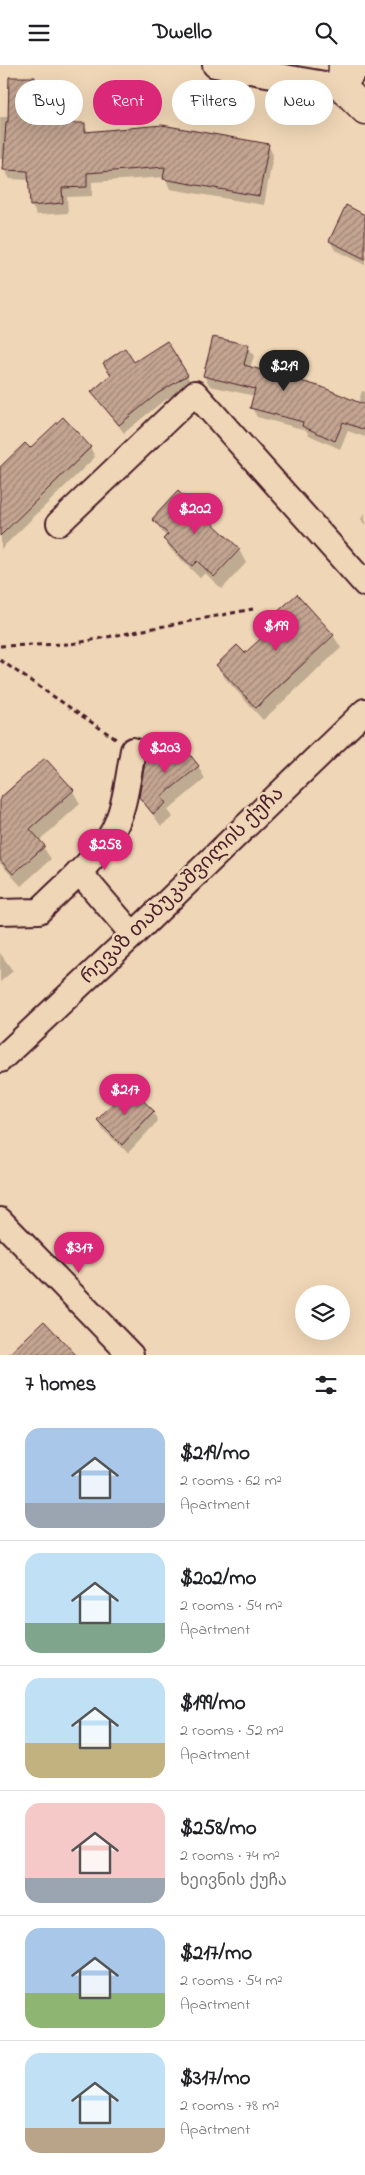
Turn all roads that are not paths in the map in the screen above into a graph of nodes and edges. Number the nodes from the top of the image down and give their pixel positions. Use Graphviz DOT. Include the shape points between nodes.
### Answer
graph roads {
  1 [pos="215,65"];
  2 [pos="359,65"];
  3 [pos="343,76"];
  4 [pos="365,110"];
  5 [pos="59,523"];
  6 [pos="365,585"];
  7 [pos="365,711"];
  8 [pos="133,751"];
  9 [pos="79,872"];
  10 [pos="0,912"];
  11 [pos="133,935"];
  12 [pos="0,1060"];
  13 [pos="0,1220"];
  14 [pos="131,1355"];
  1 -- 3 [label="street"];
  2 -- 3 [label="street"];
  3 -- 4 [label="street"];
  5 -- 6 [label="street" via="195,393"];
  7 -- 11 [label="street, რევაზ თაბუკაშვილის ქუჩა"];
  8 -- 9 [label="street" via="122,805 111,835"];
  9 -- 10 [label="street" via="39,911"];
  9 -- 11 [label="street"];
  11 -- 12 [label="street, რევაზ თაბუკაშვილის ქუჩა"];
  13 -- 14 [label="street"];
}
